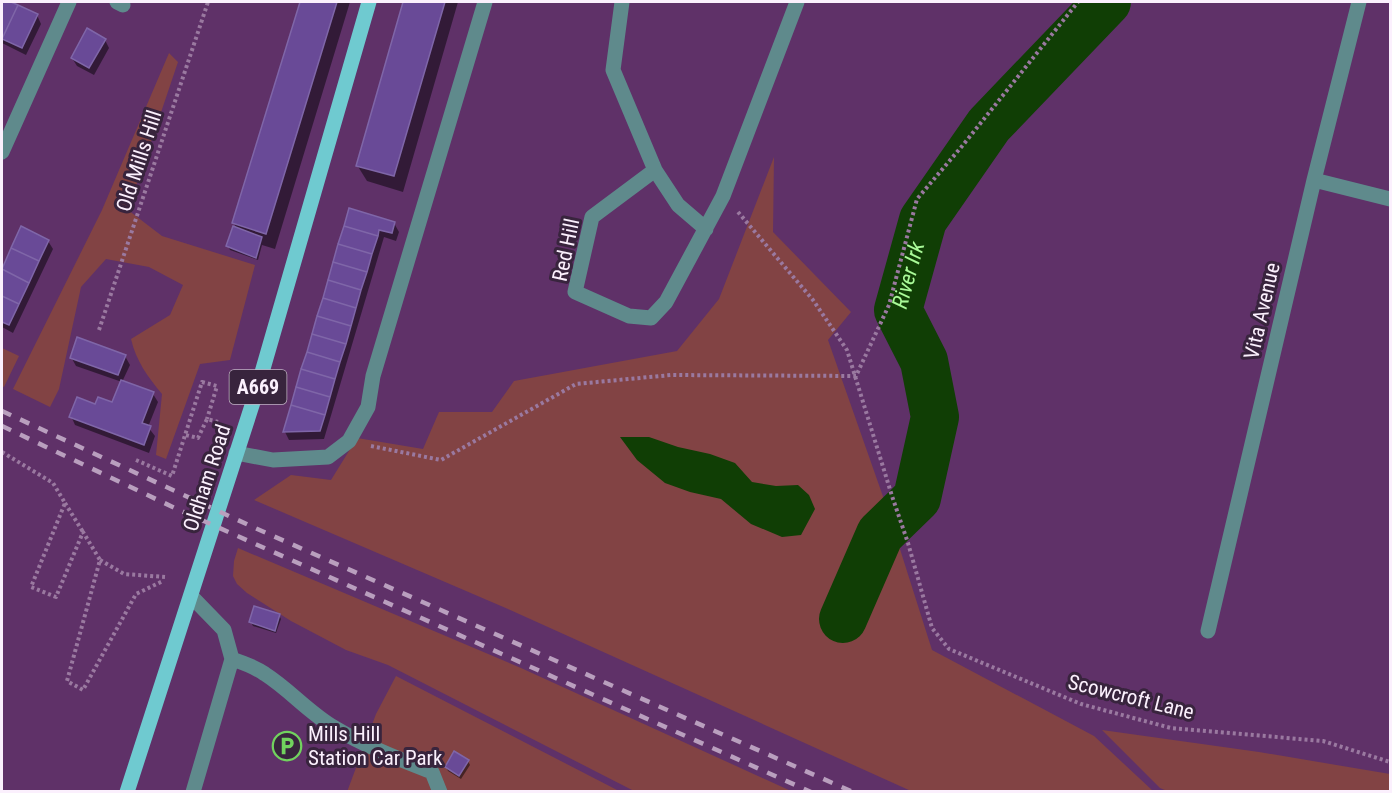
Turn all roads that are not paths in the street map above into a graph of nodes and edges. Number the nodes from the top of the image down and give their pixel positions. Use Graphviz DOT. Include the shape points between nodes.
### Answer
graph roads {
  1 [pos="69,2"];
  2 [pos="369,2"];
  3 [pos="485,2"];
  4 [pos="622,2"];
  5 [pos="797,2"];
  6 [pos="1359,2"];
  7 [pos="2,152"];
  8 [pos="655,170"];
  9 [pos="1314,180"];
  10 [pos="1390,199"];
  11 [pos="706,229"];
  12 [pos="236,453"];
  13 [pos="191,596"];
  14 [pos="1208,631"];
  15 [pos="232,659"];
  16 [pos="127,792"];
  17 [pos="193,792"];
  18 [pos="440,792"];
  1 -- 7 [label="street"];
  2 -- 12 [label="main road, Oldham Road / A669"];
  3 -- 12 [label="street" via="373,376 368,406 349,441 328,457 273,460"];
  4 -- 8 [label="street" via="613,70"];
  5 -- 11 [label="street" via="723,196"];
  6 -- 9 [label="street, Vita Avenue"];
  8 -- 11 [label="street" via="678,205"];
  8 -- 11 [label="street, Red Hill" via="592,217 575,292 629,315 651,318 666,302"];
  9 -- 10 [label="street"];
  9 -- 14 [label="street, Vita Avenue"];
  12 -- 13 [label="main road, Oldham Road / A669"];
  13 -- 15 [label="street" via="224,630"];
  13 -- 16 [label="main road, Oldham Road / A669"];
  15 -- 17 [label="street"];
  15 -- 18 [label="street" via="267,675 333,728 432,772"];
}
